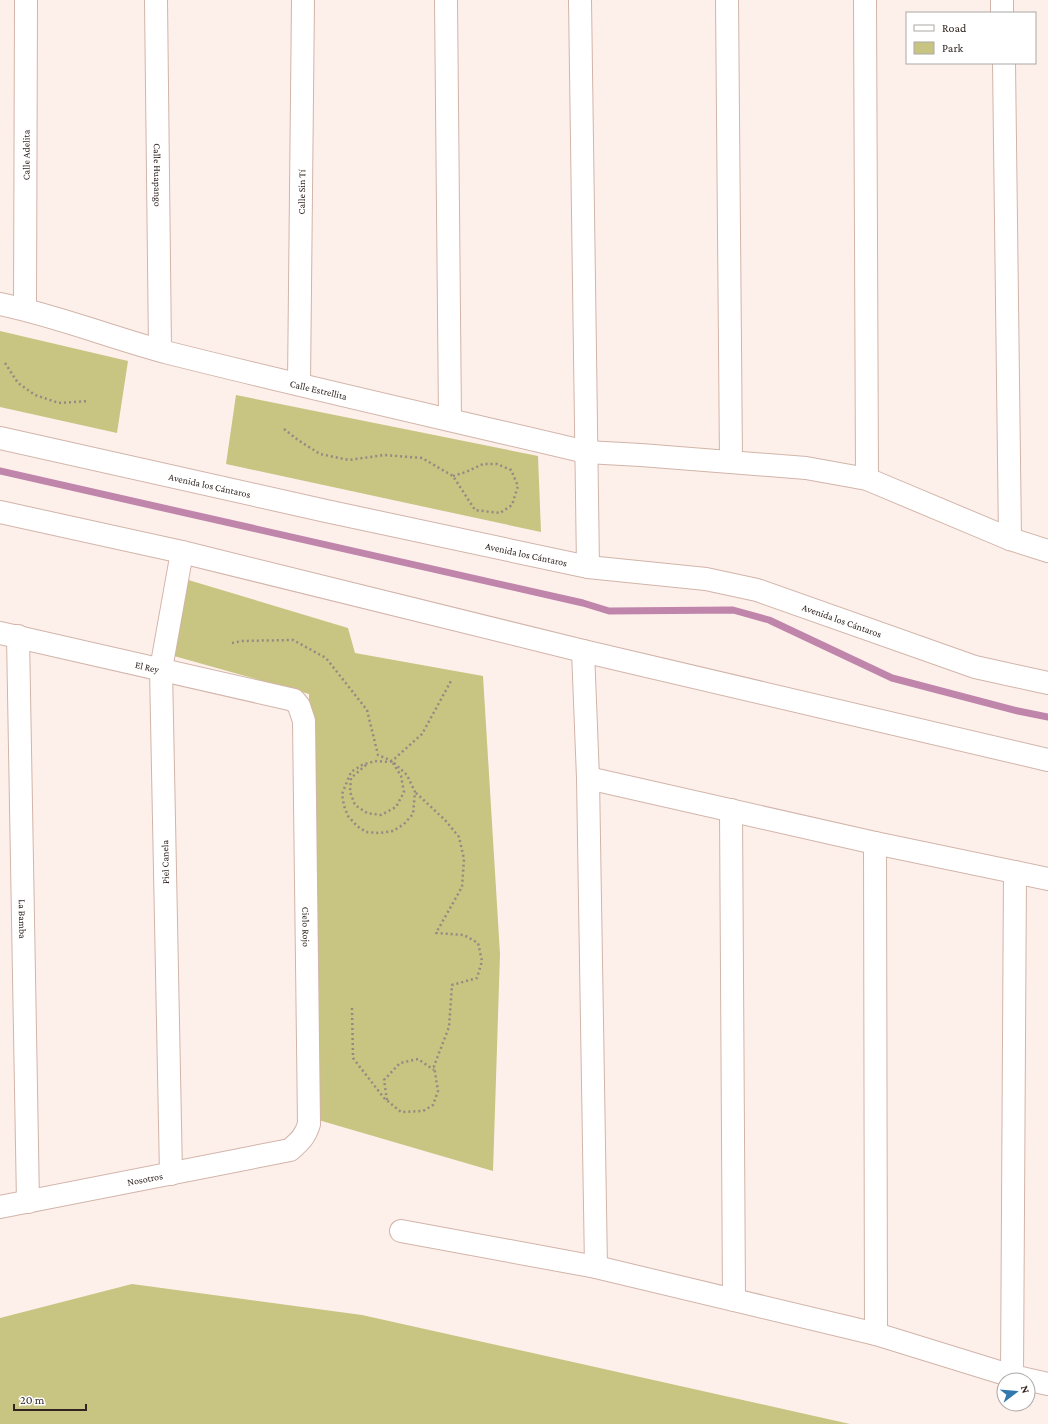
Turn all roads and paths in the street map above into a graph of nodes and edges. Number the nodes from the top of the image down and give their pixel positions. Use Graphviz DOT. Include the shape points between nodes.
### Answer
graph roads {
  1 [pos="26,0"];
  2 [pos="156,0"];
  3 [pos="303,0"];
  4 [pos="446,0"];
  5 [pos="580,0"];
  6 [pos="727,0"];
  7 [pos="865,0"];
  8 [pos="1002,0"];
  9 [pos="1002,12"];
  10 [pos="1004,64"];
  11 [pos="0,304"];
  12 [pos="24,310"];
  13 [pos="160,350"];
  14 [pos="5,363"];
  15 [pos="299,384"];
  16 [pos="88,401"];
  17 [pos="450,419"];
  18 [pos="284,429"];
  19 [pos="0,438"];
  20 [pos="586,452"];
  21 [pos="731,462"];
  22 [pos="453,476"];
  23 [pos="867,479"];
  24 [pos="0,512"];
  25 [pos="1010,539"];
  26 [pos="182,552"];
  27 [pos="1048,552"];
  28 [pos="588,567"];
  29 [pos="9,634"];
  30 [pos="232,643"];
  31 [pos="583,652"];
  32 [pos="161,669"];
  33 [pos="451,681"];
  34 [pos="1048,683"];
  35 [pos="294,700"];
  36 [pos="1048,760"];
  37 [pos="375,761"];
  38 [pos="392,761"];
  39 [pos="588,778"];
  40 [pos="415,792"];
  41 [pos="731,810"];
  42 [pos="875,843"];
  43 [pos="1015,872"];
  44 [pos="1048,879"];
  45 [pos="352,1008"];
  46 [pos="435,1070"];
  47 [pos="387,1100"];
  48 [pos="290,1150"];
  49 [pos="171,1174"];
  50 [pos="28,1202"];
  51 [pos="0,1207"];
  52 [pos="401,1231"];
  53 [pos="596,1267"];
  54 [pos="734,1300"];
  55 [pos="876,1334"];
  56 [pos="999,1372"];
  57 [pos="1012,1372"];
  58 [pos="1036,1381"];
  59 [pos="1048,1384"];
  1 -- 12 [label="street, Calle Adelita"];
  2 -- 13 [label="street, Calle Huapango"];
  3 -- 15 [label="street, Calle Sin Tí"];
  4 -- 17 [label="street"];
  5 -- 20 [label="street"];
  6 -- 21 [label="street"];
  7 -- 23 [label="street"];
  8 -- 9 [label="street"];
  10 -- 25 [label="street"];
  11 -- 12 [label="street, Calle Estrellita"];
  12 -- 13 [label="street, Calle Estrellita"];
  13 -- 15 [label="street, Calle Estrellita"];
  14 -- 16 [label="path" via="18,383 35,395 59,403"];
  15 -- 17 [label="street, Calle Estrellita"];
  17 -- 20 [label="street, Calle Estrellita"];
  18 -- 22 [label="path" via="320,454 349,460 384,455 422,458"];
  19 -- 28 [label="street, Avenida los Cántaros"];
  20 -- 21 [label="street, Calle Estrellita"];
  20 -- 28 [label="street"];
  21 -- 23 [label="street, Calle Estrellita" via="806,468"];
  22 -- 22 [label="path" via="483,464 497,464 511,470 518,486 512,505 500,513 475,510"];
  23 -- 25 [label="street, Calle Estrellita"];
  24 -- 26 [label="street"];
  25 -- 27 [label="street, Calle Estrellita"];
  26 -- 31 [label="street"];
  26 -- 32 [label="street, Piel Canela"];
  28 -- 34 [label="street, Avenida los Cántaros" via="706,579 757,590 975,667"];
  29 -- 32 [label="street, El Rey"];
  29 -- 50 [label="street, La Bamba"];
  30 -- 38 [label="path" via="293,640 326,658 367,710 378,755"];
  31 -- 36 [label="street"];
  31 -- 39 [label="street"];
  32 -- 35 [label="street, El Rey"];
  32 -- 49 [label="street, Piel Canela"];
  33 -- 38 [label="path" via="422,734"];
  35 -- 48 [label="street, Cielo Rojo" via="304,721 309,1124 306,1133"];
  37 -- 38 [label="path"];
  37 -- 38 [label="path" via="351,778 350,792 355,805 367,813 381,815 396,807 404,792 401,776"];
  37 -- 40 [label="path" via="351,772 342,794 348,816 357,826 366,832 393,831 413,814"];
  38 -- 40 [label="path" via="407,775"];
  39 -- 41 [label="street"];
  39 -- 53 [label="street"];
  40 -- 46 [label="path" via="459,837 464,860 462,887 436,933 464,935 478,943 482,961 477,978 452,984 449,1027 434,1066"];
  41 -- 42 [label="street"];
  41 -- 54 [label="street"];
  42 -- 43 [label="street"];
  42 -- 55 [label="street"];
  43 -- 44 [label="street"];
  43 -- 57 [label="street"];
  45 -- 47 [label="path" via="352,1058"];
  46 -- 47 [label="path" via="418,1059 400,1062 384,1080"];
  46 -- 47 [label="path" via="438,1091 433,1105 423,1111 401,1112"];
  48 -- 49 [label="street, Nosotros"];
  49 -- 50 [label="street, Nosotros"];
  50 -- 51 [label="street, Nosotros"];
  52 -- 53 [label="street"];
  53 -- 54 [label="street"];
  54 -- 55 [label="street"];
  55 -- 56 [label="street"];
  58 -- 59 [label="street"];
}
